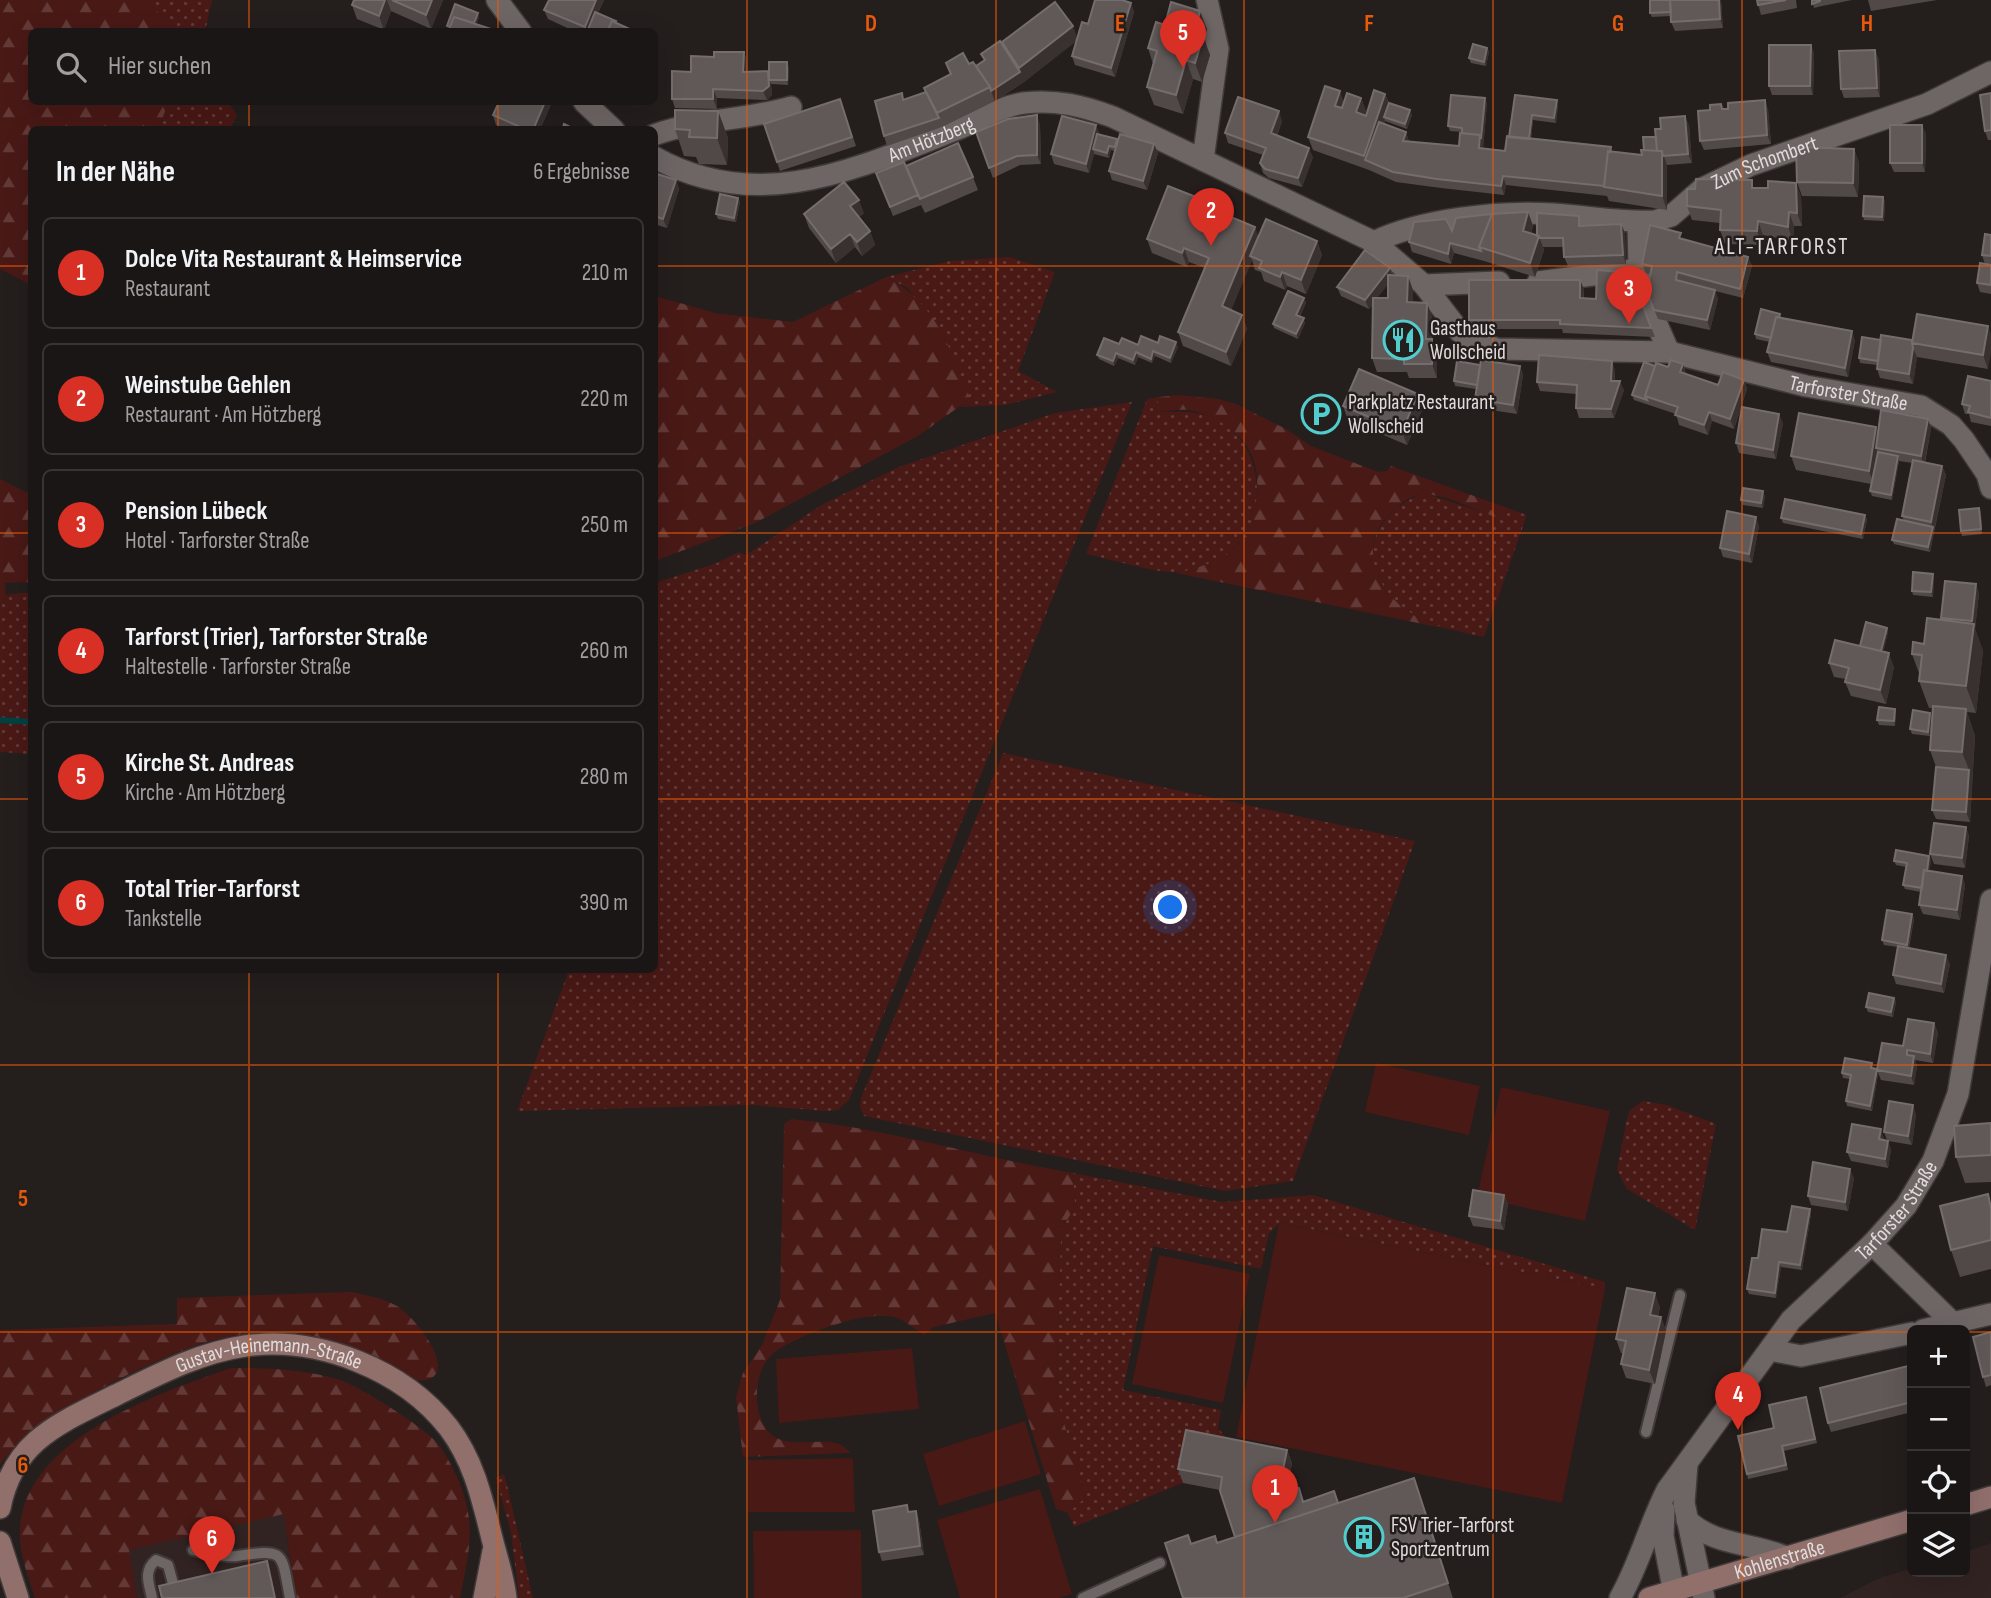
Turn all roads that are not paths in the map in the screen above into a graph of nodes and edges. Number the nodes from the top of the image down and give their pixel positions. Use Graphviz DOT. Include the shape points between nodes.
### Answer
graph roads {
  1 [pos="497,0"];
  2 [pos="1207,0"];
  3 [pos="518,28"];
  4 [pos="1991,72"];
  5 [pos="587,105"];
  6 [pos="791,107"];
  7 [pos="610,126"];
  8 [pos="658,134"];
  9 [pos="658,159"];
  10 [pos="1203,160"];
  11 [pos="1637,222"];
  12 [pos="1365,237"];
  13 [pos="1639,269"];
  14 [pos="1424,285"];
  15 [pos="1669,352"];
  16 [pos="1990,479"];
  17 [pos="1991,900"];
  18 [pos="1872,1244"];
  19 [pos="1680,1294"];
  20 [pos="1991,1314"];
  21 [pos="1953,1323"];
  22 [pos="1944,1325"];
  23 [pos="1907,1334"];
  24 [pos="1770,1350"];
  25 [pos="1646,1432"];
  26 [pos="1687,1462"];
  27 [pos="1667,1490"];
  28 [pos="1991,1497"];
  29 [pos="1970,1503"];
  30 [pos="0,1508"];
  31 [pos="1687,1520"];
  32 [pos="1907,1522"];
  33 [pos="0,1542"];
  34 [pos="494,1546"];
  35 [pos="193,1550"];
  36 [pos="1788,1558"];
  37 [pos="1160,1563"];
  38 [pos="174,1587"];
  39 [pos="1702,1591"];
  40 [pos="1674,1595"];
  41 [pos="18,1598"];
  42 [pos="152,1598"];
  43 [pos="290,1598"];
  44 [pos="484,1598"];
  45 [pos="506,1598"];
  46 [pos="1083,1598"];
  47 [pos="1620,1598"];
  48 [pos="1649,1598"];
  1 -- 3 [label="street"];
  2 -- 10 [label="street" via="1218,49"];
  4 -- 11 [label="street, Zum Schombert" via="1927,104 1751,165 1703,188 1671,216"];
  5 -- 7 [label="street"];
  6 -- 8 [label="street"];
  9 -- 10 [label="street, Am Hötzberg" via="693,176 784,185 828,178 1012,106 1052,102 1076,104 1113,117"];
  10 -- 12 [label="street, Am Hötzberg"];
  11 -- 12 [label="street, Zum Schombert" via="1550,214 1461,219"];
  11 -- 13 [label="street"];
  12 -- 14 [label="street, Tarforster Straße"];
  13 -- 14 [label="street" via="1555,281"];
  13 -- 15 [label="street"];
  14 -- 15 [label="street, Tarforster Straße" via="1460,332 1484,345"];
  15 -- 16 [label="street, Tarforster Straße" via="1806,386 1921,406 1951,425"];
  17 -- 18 [label="street, Tarforster Straße" via="1958,1094 1933,1161 1906,1206"];
  18 -- 21 [label="street"];
  18 -- 24 [label="street, Tarforster Straße" via="1791,1321"];
  19 -- 25 [label="lane"];
  20 -- 21 [label="street"];
  21 -- 22 [label="street"];
  23 -- 24 [label="street" via="1801,1356"];
  24 -- 26 [label="street, Tarforster Straße"];
  26 -- 27 [label="street, Tarforster Straße"];
  26 -- 31 [label="street"];
  27 -- 40 [label="street" via="1663,1536"];
  27 -- 47 [label="street, Tarforster Straße"];
  28 -- 29 [label="main road"];
  30 -- 34 [label="main road, Gustav-Heinemann-Straße" via="18,1458 57,1426 192,1360 242,1347 281,1345 312,1348 358,1363 400,1385 435,1413 461,1446 479,1483"];
  31 -- 36 [label="street" via="1720,1541 1765,1548"];
  31 -- 39 [label="street"];
  32 -- 36 [label="main road, Kohlenstraße"];
  33 -- 41 [label="main road"];
  34 -- 44 [label="main road, Gustav-Heinemann-Straße"];
  34 -- 45 [label="main road, Gustav-Heinemann-Straße"];
  35 -- 43 [label="lane" via="234,1557 273,1552 284,1564"];
  36 -- 39 [label="main road, Kohlenstraße"];
  37 -- 46 [label="lane"];
  38 -- 42 [label="lane" via="168,1565 156,1560 148,1575"];
  39 -- 40 [label="main road, Kohlenstraße"];
  40 -- 48 [label="main road, Kohlenstraße"];
}
